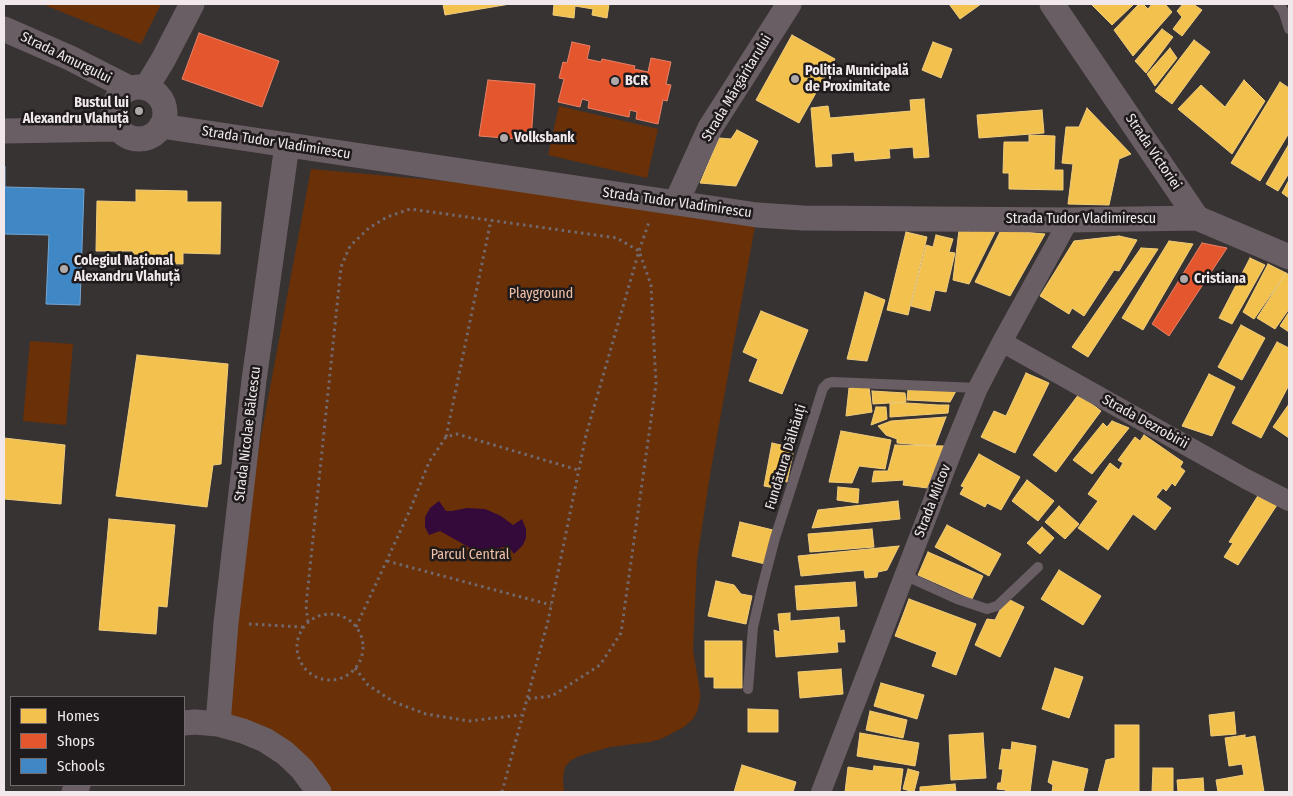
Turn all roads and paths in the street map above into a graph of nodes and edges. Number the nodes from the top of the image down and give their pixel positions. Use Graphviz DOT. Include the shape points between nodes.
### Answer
graph roads {
  1 [pos="192,4"];
  2 [pos="789,4"];
  3 [pos="1052,4"];
  4 [pos="1278,4"];
  5 [pos="4,28"];
  6 [pos="1289,29"];
  7 [pos="137,88"];
  8 [pos="161,126"];
  9 [pos="118,129"];
  10 [pos="4,131"];
  11 [pos="287,145"];
  12 [pos="666,202"];
  13 [pos="1197,218"];
  14 [pos="491,220"];
  15 [pos="1069,220"];
  16 [pos="638,251"];
  17 [pos="1289,257"];
  18 [pos="1002,342"];
  19 [pos="978,388"];
  20 [pos="446,437"];
  21 [pos="578,470"];
  22 [pos="1289,501"];
  23 [pos="387,561"];
  24 [pos="1038,567"];
  25 [pos="904,575"];
  26 [pos="551,605"];
  27 [pos="308,622"];
  28 [pos="226,623"];
  29 [pos="303,627"];
  30 [pos="356,627"];
  31 [pos="355,668"];
  32 [pos="748,689"];
  33 [pos="527,699"];
  34 [pos="522,715"];
  35 [pos="185,723"];
  36 [pos="218,724"];
  37 [pos="319,792"];
  38 [pos="502,792"];
  39 [pos="821,792"];
  1 -- 7 [label="street" via="163,60"];
  2 -- 12 [label="street, Strada Mărgăritarului"];
  3 -- 13 [label="street, Strada Victoriei"];
  4 -- 6 [label="lane"];
  5 -- 7 [label="street, Strada Amurgului"];
  7 -- 8 [label="street" via="156,93 163,105"];
  7 -- 9 [label="street" via="119,95 113,118"];
  8 -- 9 [label="street" via="150,136 138,139"];
  8 -- 11 [label="street, Strada Tudor Vladimirescu"];
  9 -- 10 [label="street"];
  11 -- 12 [label="street, Strada Tudor Vladimirescu"];
  11 -- 28 [label="street, Strada Nicolae Bălcescu" via="254,380"];
  12 -- 15 [label="street, Strada Tudor Vladimirescu" via="803,218"];
  12 -- 16 [label="path"];
  13 -- 15 [label="street, Strada Tudor Vladimirescu"];
  13 -- 17 [label="street"];
  14 -- 16 [label="path" via="616,238"];
  14 -- 20 [label="path"];
  14 -- 27 [label="path" via="410,209 369,228 350,246 341,267 306,606"];
  15 -- 18 [label="street, Strada Milcov"];
  16 -- 21 [label="path"];
  16 -- 33 [label="path" via="651,285 656,384 621,633 600,665 552,696"];
  18 -- 19 [label="street, Strada Milcov"];
  18 -- 22 [label="street, Strada Dezrobirii"];
  19 -- 25 [label="street, Strada Milcov"];
  19 -- 32 [label="lane, Fundătura Dălhăuți" via="834,382 823,388 763,584 753,627"];
  20 -- 21 [label="path" via="457,434"];
  20 -- 23 [label="path" via="429,462"];
  21 -- 26 [label="path"];
  23 -- 26 [label="path"];
  23 -- 30 [label="path"];
  24 -- 25 [label="lane" via="997,606 987,609 958,600"];
  25 -- 39 [label="street, Strada Milcov"];
  26 -- 33 [label="path"];
  27 -- 29 [label="path"];
  27 -- 30 [label="path" via="317,616 339,615"];
  28 -- 29 [label="path"];
  28 -- 36 [label="street, Strada Nicolae Bălcescu"];
  29 -- 31 [label="path" via="297,649 305,670 314,676 336,679"];
  30 -- 31 [label="path" via="362,648"];
  31 -- 34 [label="path" via="368,685 394,702 426,714 469,721"];
  33 -- 34 [label="path"];
  34 -- 38 [label="path"];
  35 -- 36 [label="street"];
  36 -- 37 [label="street" via="243,730 285,753"];
}
